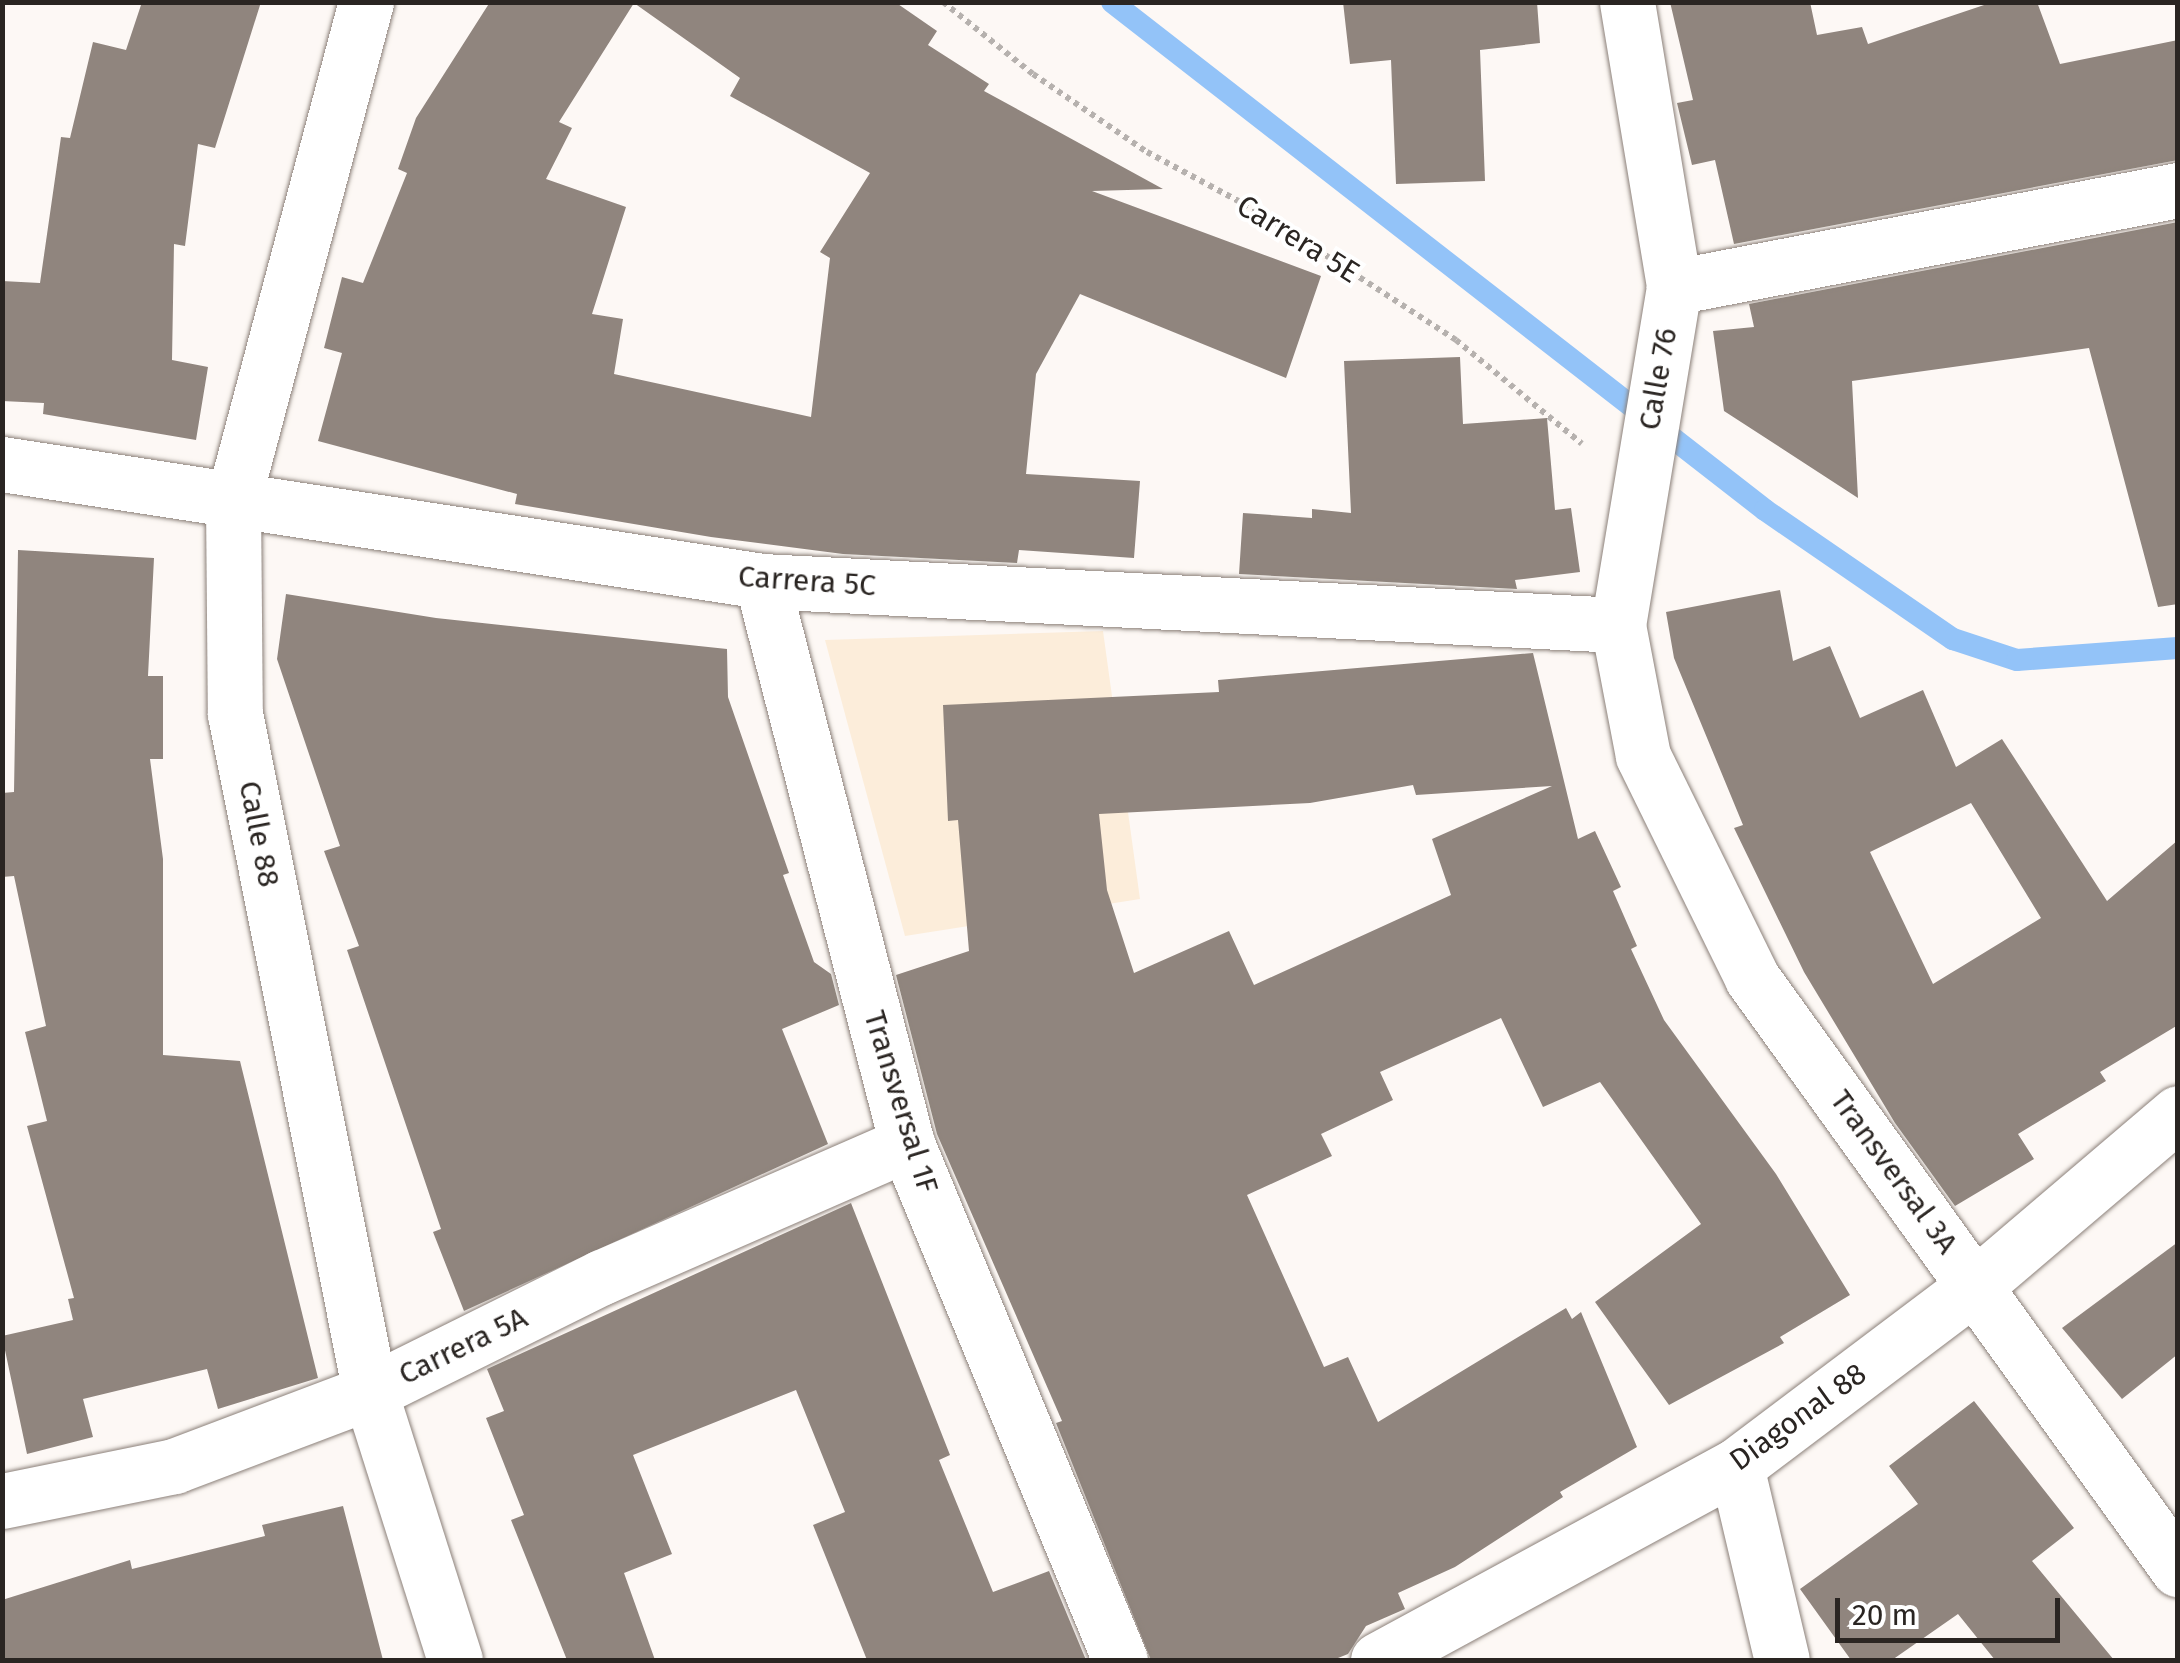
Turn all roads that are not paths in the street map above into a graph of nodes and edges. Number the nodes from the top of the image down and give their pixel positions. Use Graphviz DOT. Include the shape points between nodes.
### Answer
graph roads {
  1 [pos="366,2"];
  2 [pos="1627,2"];
  3 [pos="2178,190"];
  4 [pos="1674,287"];
  5 [pos="2,464"];
  6 [pos="234,501"];
  7 [pos="762,581"];
  8 [pos="1618,625"];
  9 [pos="1644,756"];
  10 [pos="2178,1113"];
  11 [pos="907,1144"];
  12 [pos="1976,1285"];
  13 [pos="370,1392"];
  14 [pos="1736,1466"];
  15 [pos="2,1501"];
  16 [pos="2178,1570"];
  17 [pos="455,1660"];
  18 [pos="1120,1660"];
  19 [pos="1378,1660"];
  20 [pos="1782,1660"];
  1 -- 6 [label="street, Calle 88"];
  2 -- 4 [label="street, Calle 76"];
  3 -- 4 [label="street"];
  4 -- 8 [label="street, Calle 76"];
  5 -- 6 [label="street, Carrera 5C"];
  6 -- 7 [label="street, Carrera 5C"];
  6 -- 13 [label="street, Calle 88" via="235,714"];
  7 -- 8 [label="street, Carrera 5C"];
  7 -- 11 [label="street, Transversal 1F"];
  8 -- 9 [label="street, Calle 76"];
  9 -- 12 [label="street, Transversal 3A" via="1752,978"];
  10 -- 12 [label="street, Diagonal 88"];
  11 -- 13 [label="street, Carrera 5A" via="602,1277"];
  11 -- 18 [label="street, Transversal 1F"];
  12 -- 14 [label="street, Diagonal 88"];
  12 -- 16 [label="street, Transversal 3A"];
  13 -- 15 [label="street, Carrera 5A" via="174,1466"];
  13 -- 17 [label="street, Calle 88"];
  14 -- 19 [label="street, Diagonal 88"];
  14 -- 20 [label="street"];
}
